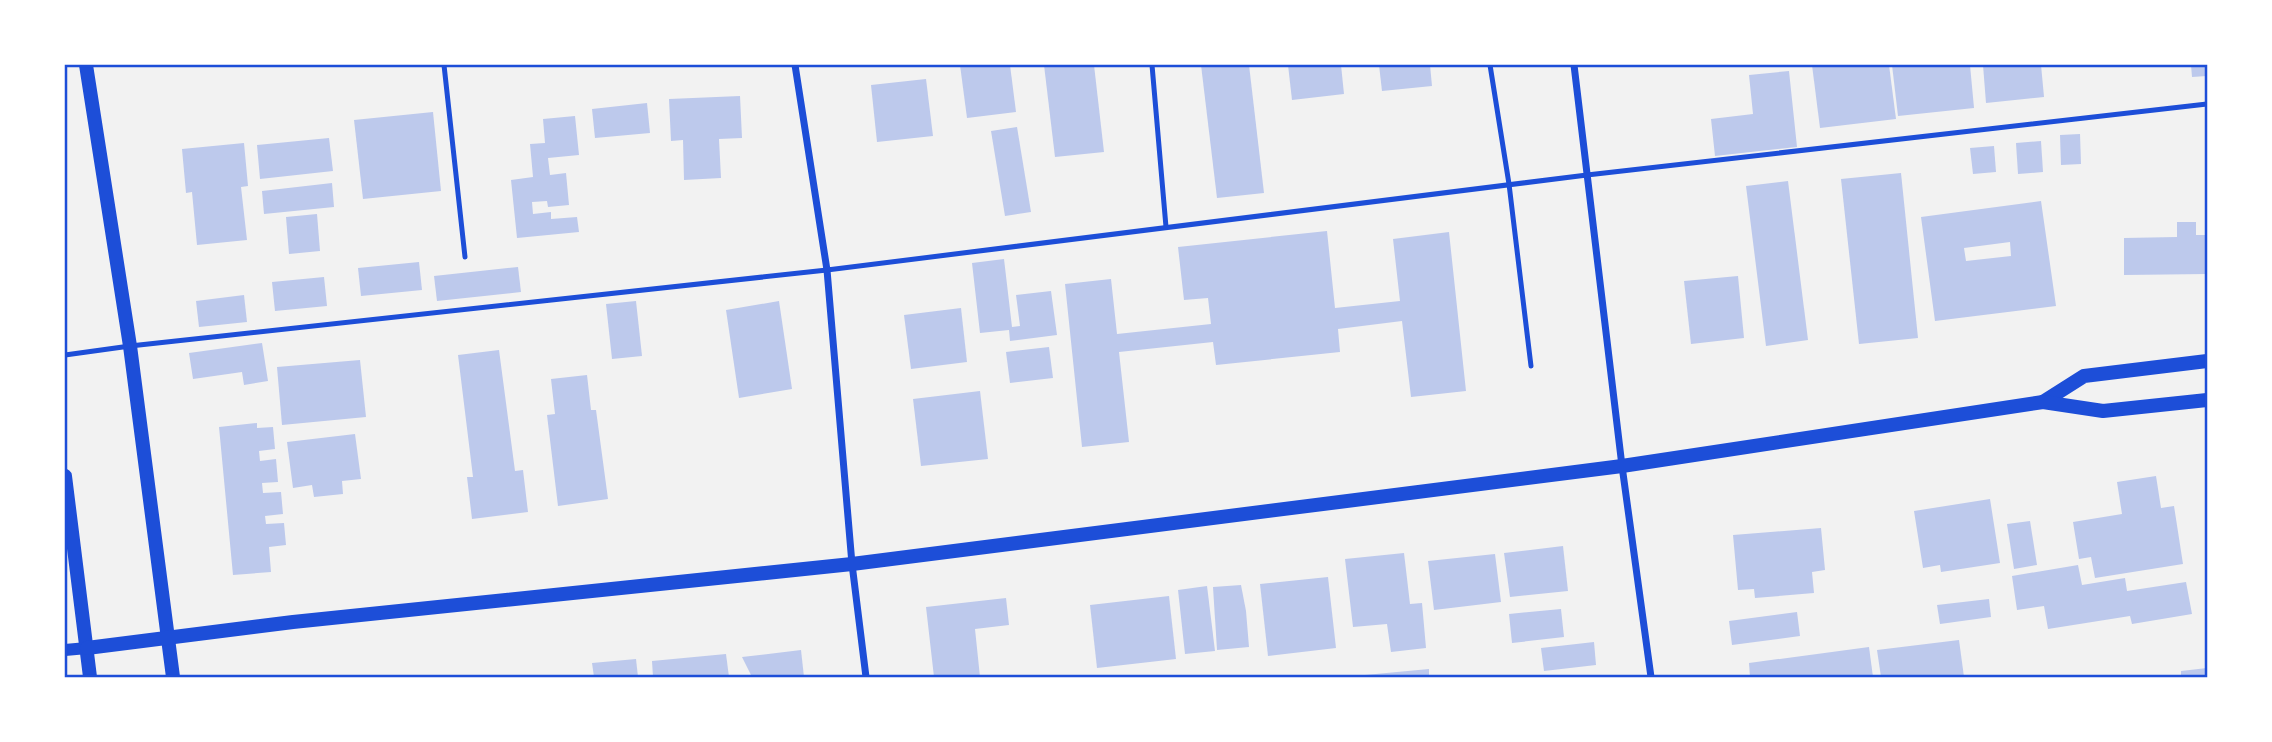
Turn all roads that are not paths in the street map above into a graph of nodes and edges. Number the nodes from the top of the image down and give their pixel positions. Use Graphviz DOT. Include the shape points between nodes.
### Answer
graph roads {
  1 [pos="86,65"];
  2 [pos="444,65"];
  3 [pos="795,65"];
  4 [pos="1152,65"];
  5 [pos="1490,65"];
  6 [pos="1574,65"];
  7 [pos="2207,104"];
  8 [pos="1587,175"];
  9 [pos="1509,184"];
  10 [pos="1166,227"];
  11 [pos="465,257"];
  12 [pos="827,270"];
  13 [pos="130,346"];
  14 [pos="65,355"];
  15 [pos="2207,362"];
  16 [pos="1531,366"];
  17 [pos="2207,400"];
  18 [pos="2043,402"];
  19 [pos="1622,466"];
  20 [pos="65,476"];
  21 [pos="852,564"];
  22 [pos="170,637"];
  23 [pos="87,648"];
  24 [pos="65,650"];
  25 [pos="90,677"];
  26 [pos="173,677"];
  27 [pos="866,677"];
  28 [pos="1651,677"];
  1 -- 13 [label="main road"];
  2 -- 11 [label="lane"];
  3 -- 12 [label="street"];
  4 -- 10 [label="lane"];
  5 -- 9 [label="lane"];
  6 -- 8 [label="street"];
  7 -- 8 [label="lane"];
  8 -- 9 [label="lane"];
  8 -- 19 [label="street"];
  9 -- 10 [label="lane"];
  9 -- 16 [label="lane"];
  10 -- 12 [label="lane"];
  12 -- 13 [label="lane"];
  12 -- 21 [label="street"];
  13 -- 14 [label="lane"];
  13 -- 22 [label="main road"];
  15 -- 18 [label="main road" via="2084,376"];
  17 -- 18 [label="main road" via="2103,411"];
  18 -- 19 [label="main road"];
  19 -- 21 [label="main road"];
  19 -- 28 [label="street"];
  20 -- 23 [label="main road"];
  21 -- 22 [label="main road"];
  21 -- 27 [label="street"];
  22 -- 23 [label="main road"];
  22 -- 26 [label="main road"];
  23 -- 24 [label="street"];
  23 -- 25 [label="main road"];
}
